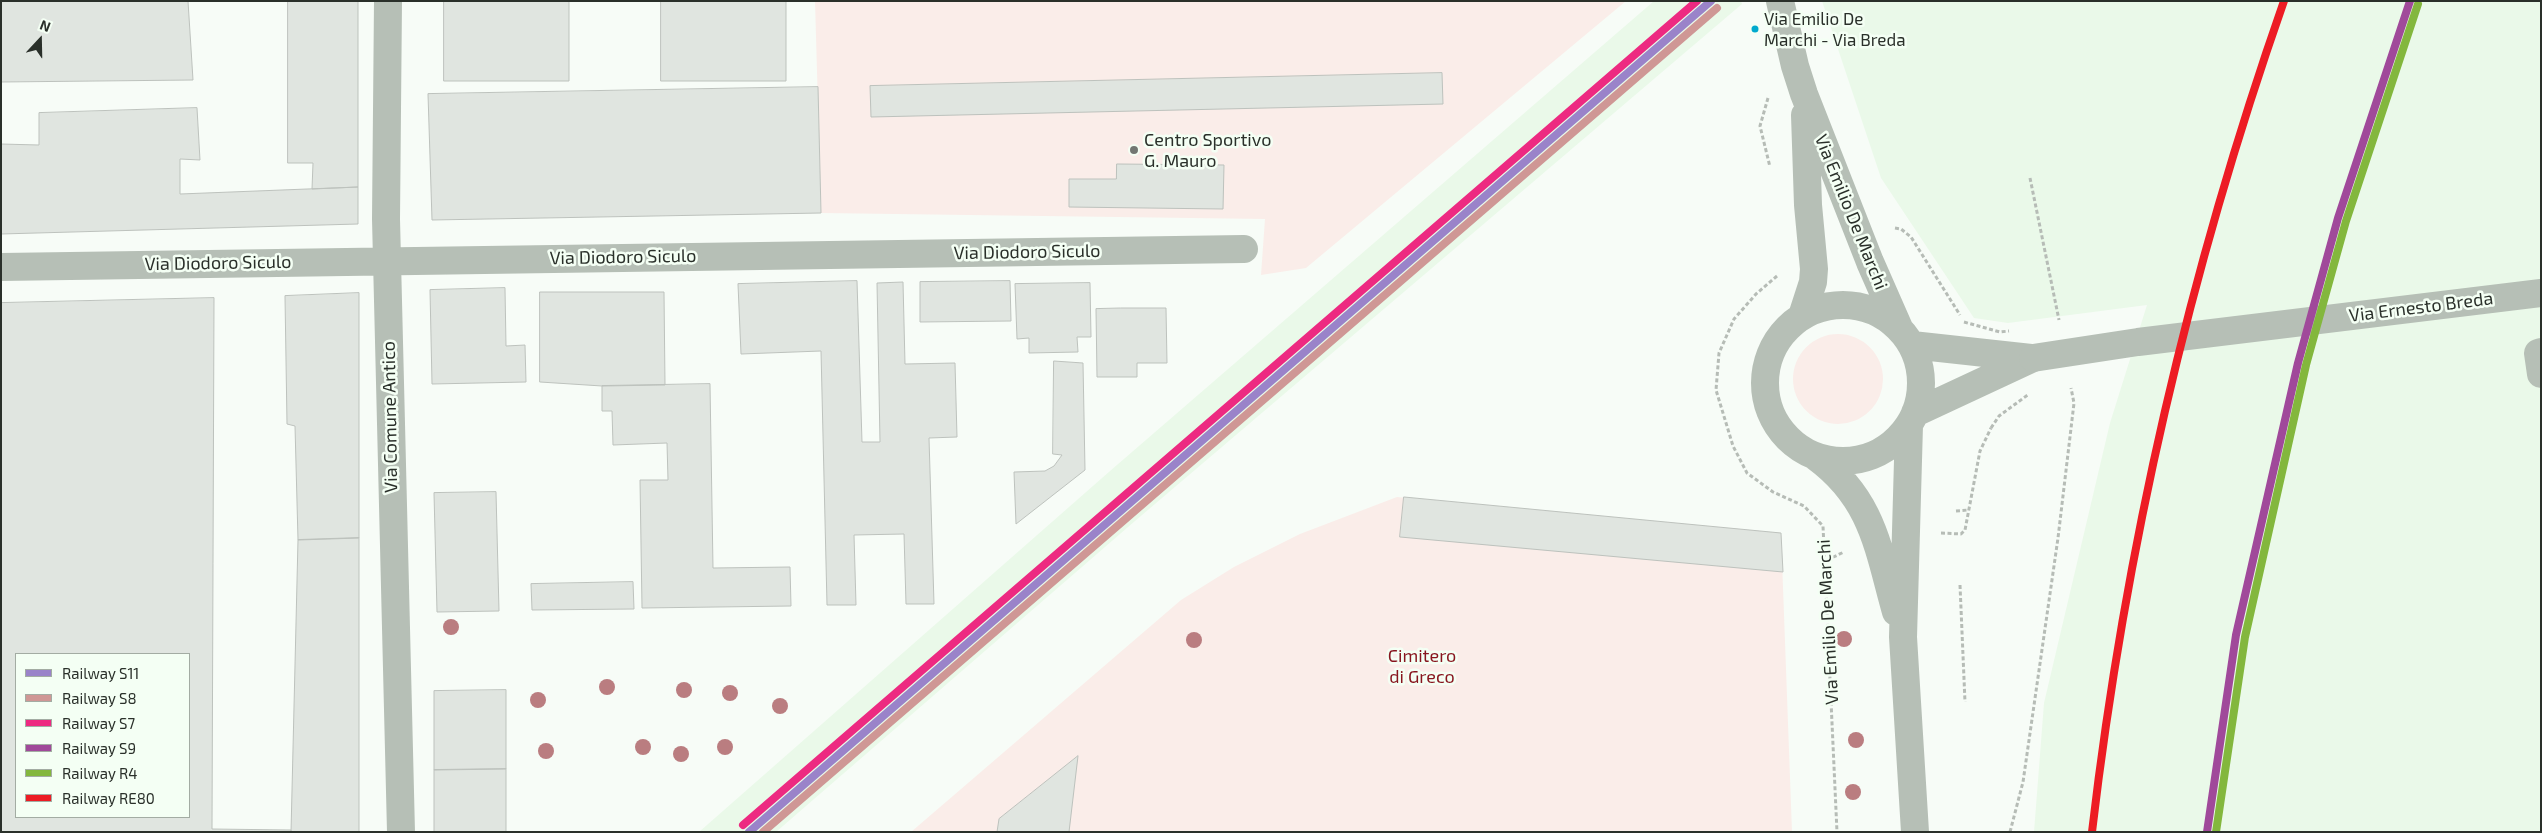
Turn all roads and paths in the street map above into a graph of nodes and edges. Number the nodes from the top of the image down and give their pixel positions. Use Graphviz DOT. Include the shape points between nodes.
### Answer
graph roads {
  1 [pos="388,1"];
  2 [pos="1780,1"];
  3 [pos="1769,91"];
  4 [pos="1804,94"];
  5 [pos="1771,173"];
  6 [pos="2030,178"];
  7 [pos="1889,229"];
  8 [pos="1244,249"];
  9 [pos="386,260"];
  10 [pos="1,267"];
  11 [pos="1779,275"];
  12 [pos="2541,293"];
  13 [pos="1802,316"];
  14 [pos="1964,322"];
  15 [pos="2060,326"];
  16 [pos="1905,337"];
  17 [pos="2541,352"];
  18 [pos="2033,358"];
  19 [pos="2541,374"];
  20 [pos="2070,383"];
  21 [pos="1912,419"];
  22 [pos="1991,428"];
  23 [pos="1816,456"];
  24 [pos="1968,510"];
  25 [pos="1956,511"];
  26 [pos="1958,534"];
  27 [pos="1960,585"];
  28 [pos="1904,637"];
  29 [pos="1965,702"];
  30 [pos="401,832"];
  31 [pos="1837,832"];
  32 [pos="1915,832"];
  33 [pos="2010,832"];
  1 -- 9 [label="street, Via Comune Antico"];
  2 -- 4 [label="street, Via Emilio De Marchi"];
  3 -- 5 [label="path" via="1760,126"];
  4 -- 13 [label="street, Via Emilio De Marchi" via="1814,269"];
  4 -- 16 [label="street, Via Emilio De Marchi" via="1870,262"];
  6 -- 15 [label="path"];
  7 -- 14 [label="path" via="1901,228 1911,238"];
  8 -- 9 [label="street, Via Diodoro Siculo"];
  9 -- 10 [label="street, Via Diodoro Siculo"];
  9 -- 30 [label="street, Via Comune Antico"];
  11 -- 31 [label="path, Via Emilio De Marchi" via="1734,319 1719,353 1716,390 1733,446 1747,473 1773,492 1804,506 1824,526"];
  12 -- 18 [label="street, Via Ernesto Breda, bridge" via="2138,342"];
  13 -- 16 [label="street, Via Emilio De Marchi" via="1829,306 1858,306 1886,317"];
  13 -- 23 [label="street, Via Emilio De Marchi" via="1775,344 1765,381 1769,409 1778,427 1791,441"];
  16 -- 18 [label="street, Via Ernesto Breda" via="1971,352"];
  16 -- 21 [label="street, Via Emilio De Marchi" via="1919,364 1921,383"];
  17 -- 19 [label="street" via="2538,353"];
  18 -- 21 [label="street, Via Ernesto Breda"];
  20 -- 33 [label="path" via="2074,403 2058,538 2023,782"];
  21 -- 23 [label="street, Via Emilio De Marchi" via="1890,445 1864,458 1837,461"];
  21 -- 28 [label="street, Via Emilio De Marchi"];
  22 -- 24 [label="path" via="1980,451"];
  23 -- 28 [label="street, Via Emilio De Marchi" via="1846,482 1868,517"];
  24 -- 25 [label="path"];
  24 -- 26 [label="path" via="1965,530"];
  27 -- 29 [label="path"];
  28 -- 32 [label="street, Via Emilio De Marchi"];
}
